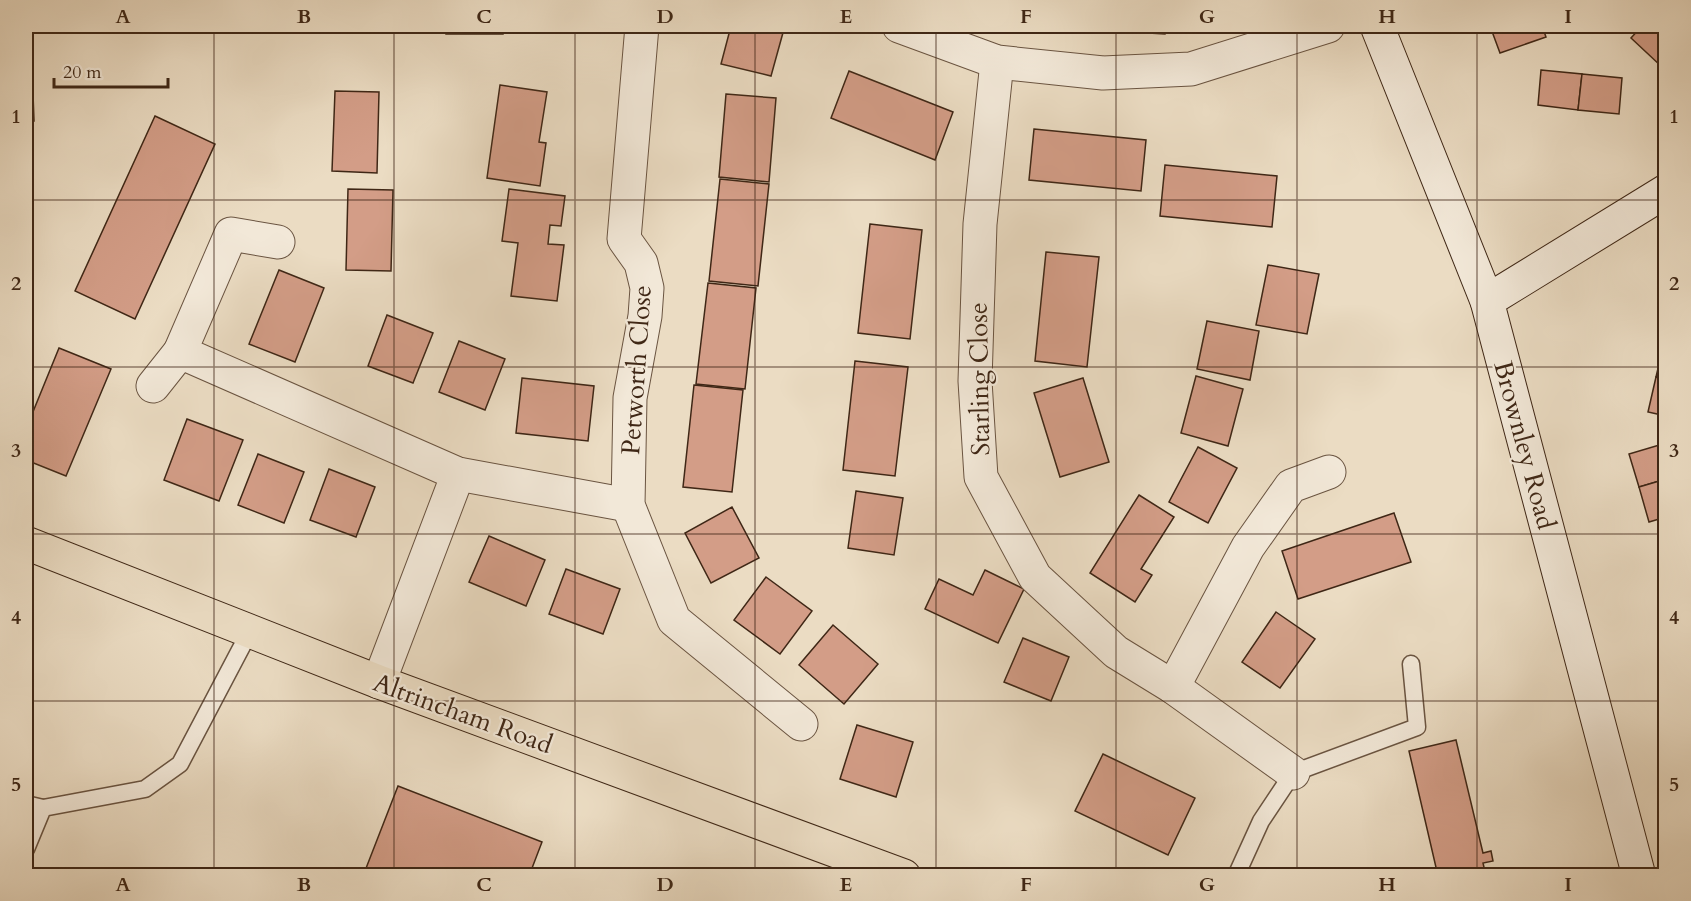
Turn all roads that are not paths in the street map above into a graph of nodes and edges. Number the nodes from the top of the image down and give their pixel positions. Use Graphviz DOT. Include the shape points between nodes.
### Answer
graph roads {
  1 [pos="642,26"];
  2 [pos="899,26"];
  3 [pos="1328,26"];
  4 [pos="1377,26"];
  5 [pos="997,62"];
  6 [pos="1665,191"];
  7 [pos="278,242"];
  8 [pos="1487,301"];
  9 [pos="180,352"];
  10 [pos="153,386"];
  11 [pos="1329,472"];
  12 [pos="458,474"];
  13 [pos="628,505"];
  14 [pos="26,543"];
  15 [pos="250,631"];
  16 [pos="1411,663"];
  17 [pos="379,682"];
  18 [pos="1173,687"];
  19 [pos="801,724"];
  20 [pos="1293,773"];
  21 [pos="26,804"];
  22 [pos="43,808"];
  23 [pos="26,849"];
  24 [pos="904,876"];
  25 [pos="1236,876"];
  26 [pos="1639,876"];
  1 -- 13 [label="street, Petworth Close" via="624,239 641,263 647,288 630,398"];
  2 -- 5 [label="street"];
  3 -- 5 [label="street" via="1191,69 1103,73"];
  4 -- 8 [label="street, Brownley Road"];
  5 -- 18 [label="street, Starling Close" via="980,235 975,381 981,477 1035,577 1116,652"];
  6 -- 8 [label="street"];
  7 -- 9 [label="street" via="231,222"];
  8 -- 26 [label="street, Brownley Road"];
  9 -- 10 [label="street"];
  9 -- 12 [label="street"];
  11 -- 18 [label="street" via="1291,486 1248,547"];
  12 -- 13 [label="street"];
  12 -- 17 [label="street"];
  13 -- 19 [label="street, Petworth Close" via="674,620"];
  14 -- 15 [label="main road, Altrincham Road"];
  15 -- 17 [label="main road, Altrincham Road"];
  15 -- 22 [label="lane" via="180,764 145,789"];
  16 -- 20 [label="lane" via="1417,727"];
  17 -- 24 [label="main road, Altrincham Road"];
  18 -- 20 [label="street, Starling Close"];
  20 -- 25 [label="lane" via="1261,820"];
  21 -- 22 [label="lane"];
  22 -- 23 [label="lane"];
}
